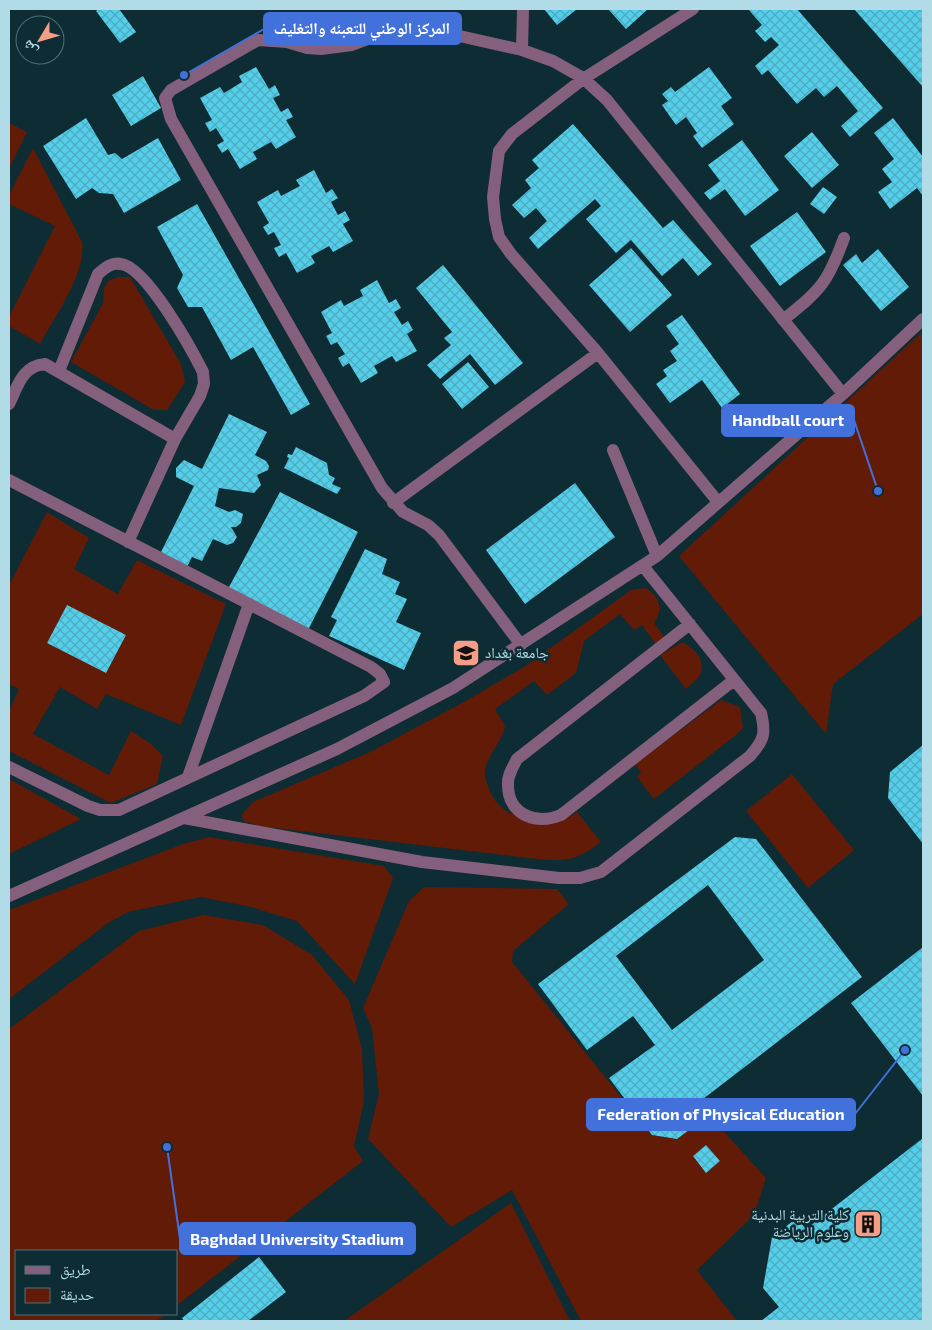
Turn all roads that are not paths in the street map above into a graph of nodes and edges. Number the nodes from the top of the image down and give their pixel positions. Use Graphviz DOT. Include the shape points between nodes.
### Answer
graph roads {
  1 [pos="523,9"];
  2 [pos="693,9"];
  3 [pos="522,50"];
  4 [pos="583,79"];
  5 [pos="844,238"];
  6 [pos="923,319"];
  7 [pos="783,320"];
  8 [pos="598,353"];
  9 [pos="58,371"];
  10 [pos="843,394"];
  11 [pos="9,404"];
  12 [pos="175,439"];
  13 [pos="613,450"];
  14 [pos="9,480"];
  15 [pos="718,502"];
  16 [pos="393,503"];
  17 [pos="128,542"];
  18 [pos="657,556"];
  19 [pos="643,566"];
  20 [pos="249,604"];
  21 [pos="690,624"];
  22 [pos="521,645"];
  23 [pos="734,680"];
  24 [pos="9,766"];
  25 [pos="188,777"];
  26 [pos="184,818"];
  27 [pos="9,896"];
  1 -- 3 [label="lane"];
  2 -- 4 [label="lane"];
  3 -- 4 [label="lane" via="553,61"];
  3 -- 16 [label="lane" via="415,26 397,28 352,45 321,49 271,39 258,40 171,90 164,98 171,118"];
  4 -- 7 [label="lane" via="607,100"];
  4 -- 8 [label="lane" via="512,134 499,150 493,197 499,237"];
  5 -- 7 [label="lane" via="834,267 819,291"];
  6 -- 10 [label="lane"];
  7 -- 10 [label="lane"];
  8 -- 15 [label="lane"];
  8 -- 16 [label="lane"];
  9 -- 11 [label="lane" via="45,364 34,365 24,373"];
  9 -- 12 [label="lane"];
  9 -- 12 [label="lane" via="98,274 109,265 121,264 134,269 154,292 203,372 200,396"];
  10 -- 15 [label="lane"];
  12 -- 17 [label="lane"];
  13 -- 18 [label="lane"];
  14 -- 17 [label="lane"];
  15 -- 18 [label="lane"];
  16 -- 22 [label="lane" via="439,535"];
  17 -- 20 [label="lane"];
  18 -- 19 [label="lane"];
  19 -- 21 [label="lane"];
  19 -- 22 [label="lane"];
  20 -- 25 [label="lane"];
  20 -- 25 [label="lane" via="371,667 384,682 364,696"];
  21 -- 23 [label="lane"];
  21 -- 23 [label="lane" via="517,759 510,771 508,785 512,801 521,812 534,819 548,821 561,815"];
  22 -- 26 [label="lane" via="453,688 337,748"];
  23 -- 26 [label="lane" via="761,714 765,730 760,744 750,756 601,872 580,878 422,862"];
  24 -- 25 [label="lane" via="100,810 119,810"];
  26 -- 27 [label="lane"];
}
